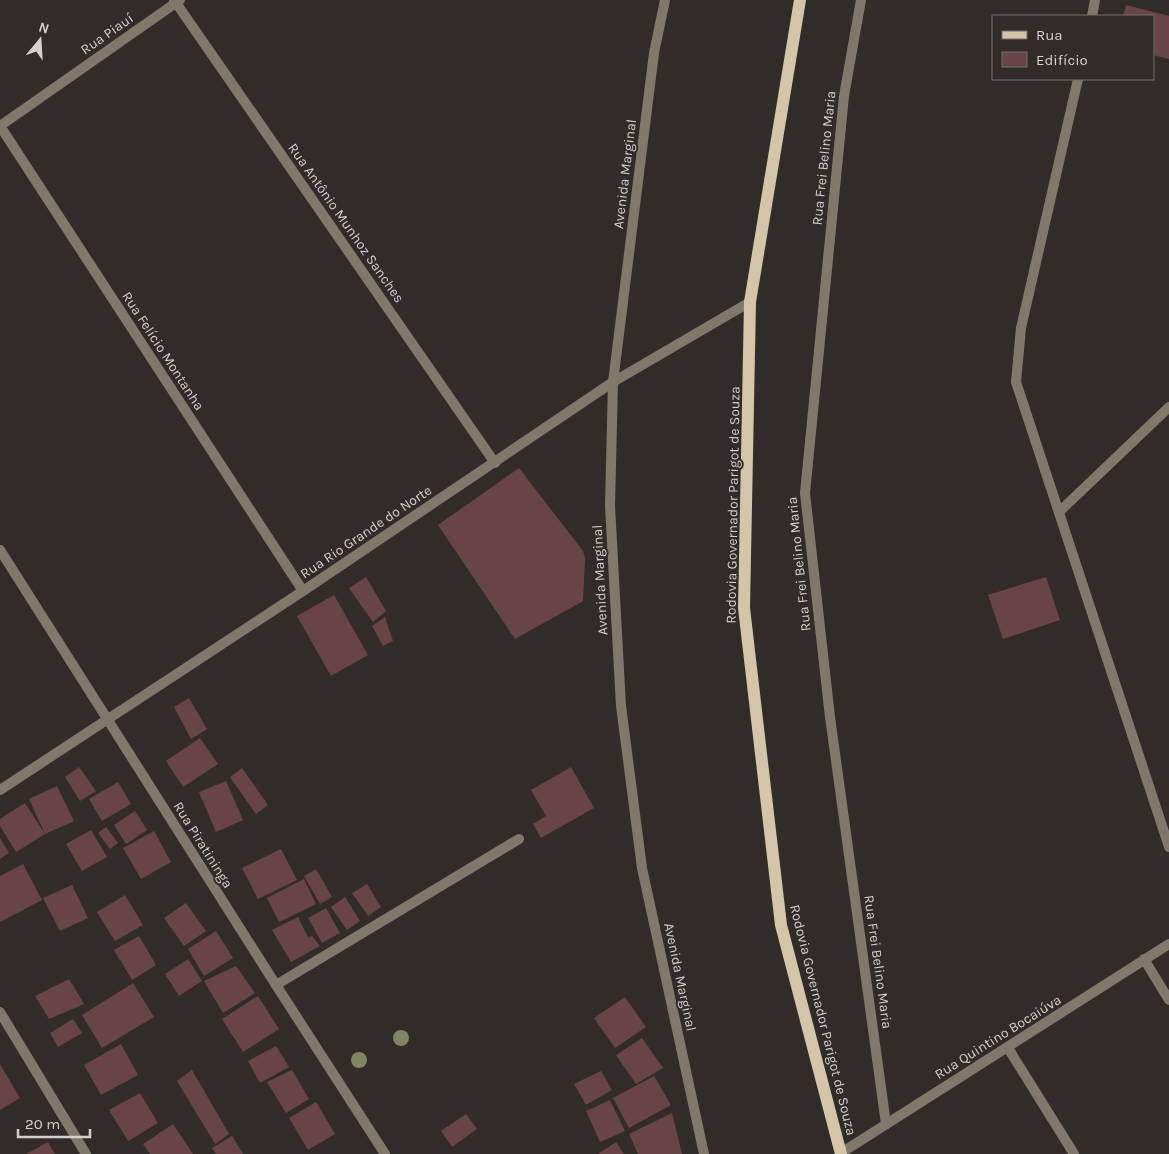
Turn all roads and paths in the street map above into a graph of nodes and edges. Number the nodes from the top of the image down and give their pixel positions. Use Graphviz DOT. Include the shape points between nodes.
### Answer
graph roads {
  1 [pos="665,0"];
  2 [pos="800,0"];
  3 [pos="861,0"];
  4 [pos="1095,0"];
  5 [pos="177,1"];
  6 [pos="1092,15"];
  7 [pos="1078,80"];
  8 [pos="0,126"];
  9 [pos="750,302"];
  10 [pos="613,382"];
  11 [pos="1169,407"];
  12 [pos="495,463"];
  13 [pos="1059,512"];
  14 [pos="0,550"];
  15 [pos="303,592"];
  16 [pos="108,719"];
  17 [pos="0,790"];
  18 [pos="519,839"];
  19 [pos="1169,847"];
  20 [pos="1169,944"];
  21 [pos="1144,959"];
  22 [pos="276,985"];
  23 [pos="1169,1000"];
  24 [pos="0,1012"];
  25 [pos="1008,1048"];
  26 [pos="886,1124"];
  27 [pos="841,1153"];
  28 [pos="86,1154"];
  29 [pos="385,1154"];
  30 [pos="704,1154"];
  31 [pos="1074,1154"];
  1 -- 10 [label="street, Avenida Marginal" via="654,53"];
  2 -- 9 [label="main road, Rodovia Governador Parigot de Souza"];
  3 -- 26 [label="street, Rua Frei Belino Maria" via="844,96 805,493 830,717"];
  4 -- 6 [label="street"];
  5 -- 8 [label="street, Rua Piauí"];
  5 -- 12 [label="street, Rua Antônio Munhoz Sanches"];
  7 -- 13 [label="street" via="1021,328 1016,382"];
  8 -- 15 [label="street, Rua Felício Montanha"];
  9 -- 10 [label="street, Rua Rio Grande do Norte"];
  9 -- 27 [label="main road, Rodovia Governador Parigot de Souza" via="744,608 781,925"];
  10 -- 12 [label="street, Rua Rio Grande do Norte"];
  10 -- 30 [label="street, Avenida Marginal" via="610,506 621,706 642,868"];
  11 -- 13 [label="street"];
  12 -- 15 [label="street, Rua Rio Grande do Norte"];
  13 -- 19 [label="street"];
  14 -- 16 [label="street, Rua Piratininga"];
  15 -- 16 [label="street, Rua Rio Grande do Norte"];
  16 -- 17 [label="street, Rua Rio Grande do Norte"];
  16 -- 22 [label="street, Rua Piratininga"];
  18 -- 22 [label="street"];
  20 -- 21 [label="street, Rua Quintino Bocaiúva"];
  21 -- 23 [label="street"];
  21 -- 25 [label="street, Rua Quintino Bocaiúva"];
  22 -- 29 [label="street, Rua Piratininga"];
  24 -- 28 [label="street"];
  25 -- 26 [label="street, Rua Quintino Bocaiúva"];
  25 -- 31 [label="street"];
  26 -- 27 [label="street, Rua Quintino Bocaiúva"];
}
